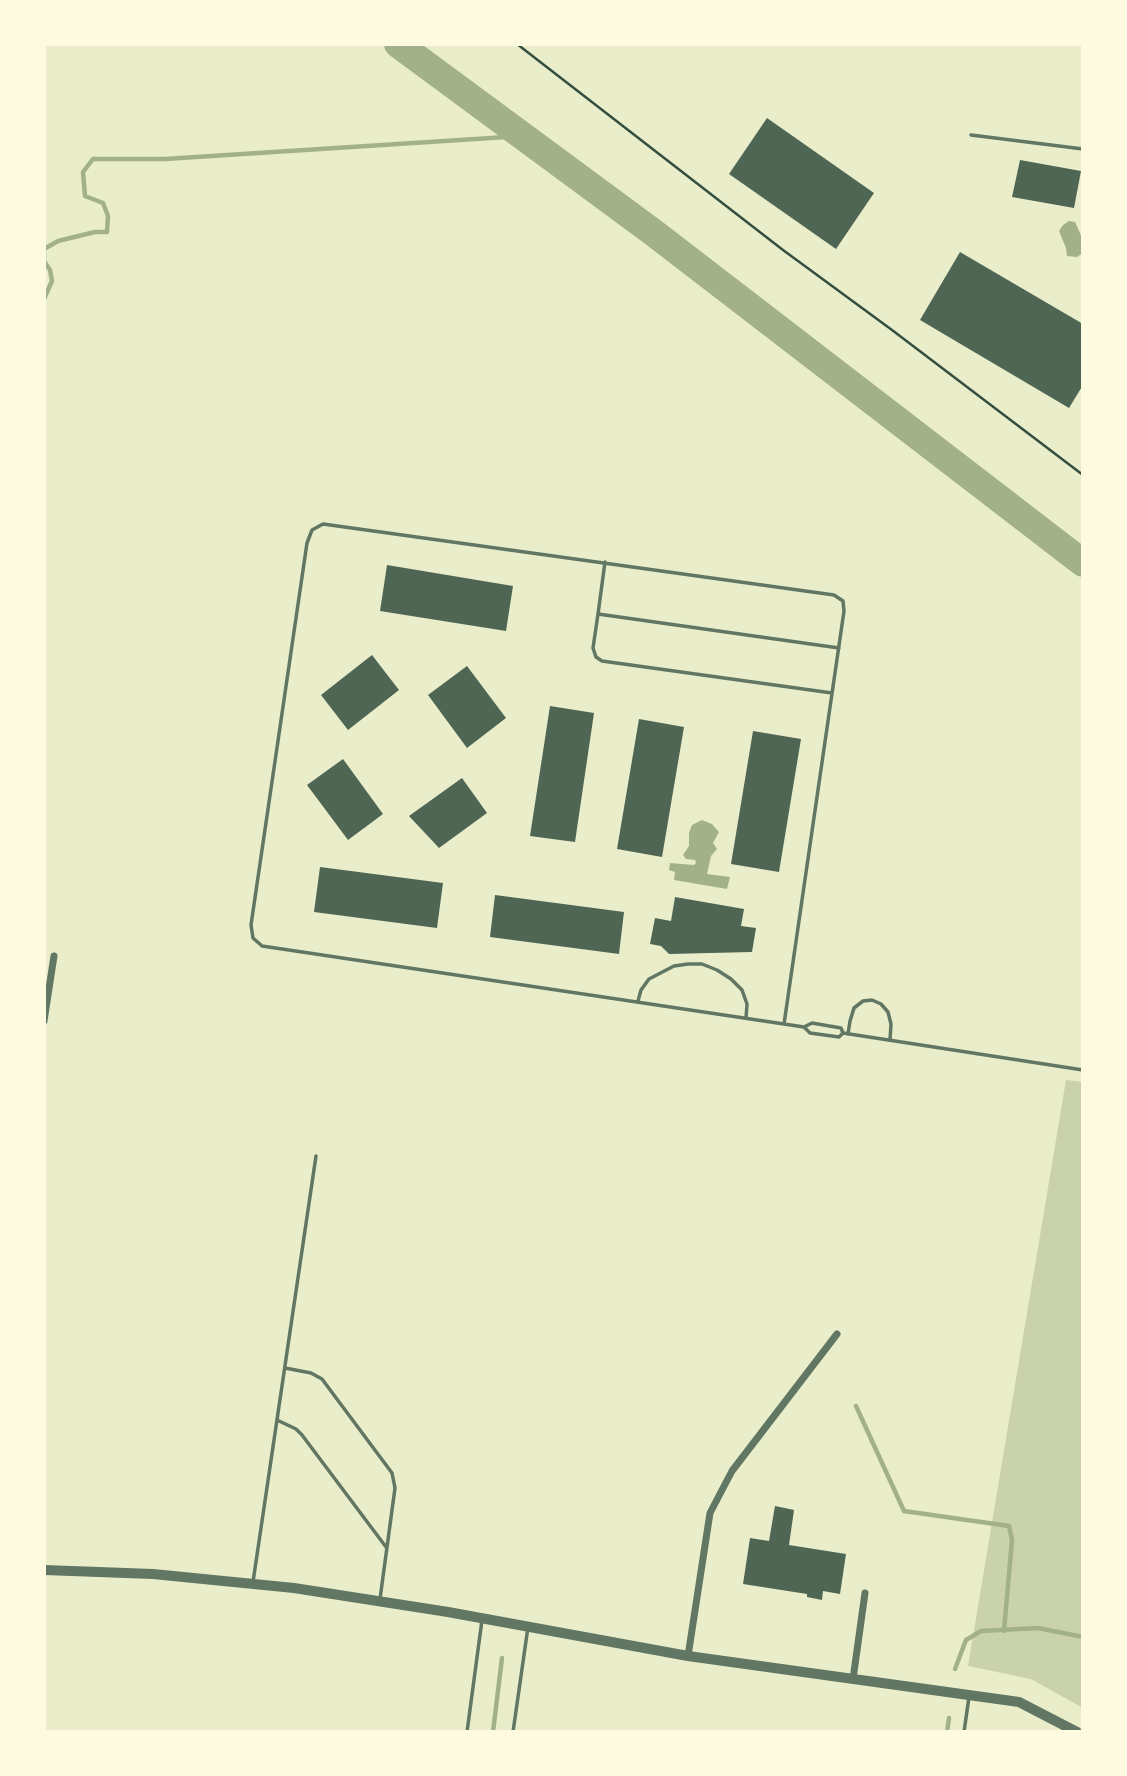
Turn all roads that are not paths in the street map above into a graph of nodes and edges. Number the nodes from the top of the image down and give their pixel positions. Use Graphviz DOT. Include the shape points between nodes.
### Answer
graph roads {
  1 [pos="971,135"];
  2 [pos="1083,149"];
  3 [pos="605,562"];
  4 [pos="598,614"];
  5 [pos="839,648"];
  6 [pos="832,693"];
  7 [pos="54,956"];
  8 [pos="638,1002"];
  9 [pos="746,1018"];
  10 [pos="44,1021"];
  11 [pos="784,1024"];
  12 [pos="804,1027"];
  13 [pos="846,1033"];
  14 [pos="890,1040"];
  15 [pos="1083,1070"];
  16 [pos="316,1156"];
  17 [pos="837,1334"];
  18 [pos="285,1368"];
  19 [pos="277,1420"];
  20 [pos="387,1548"];
  21 [pos="44,1570"];
  22 [pos="253,1584"];
  23 [pos="865,1593"];
  24 [pos="380,1602"];
  25 [pos="483,1618"];
  26 [pos="528,1627"];
  27 [pos="688,1656"];
  28 [pos="853,1679"];
  29 [pos="969,1695"];
  30 [pos="467,1732"];
  31 [pos="513,1732"];
  32 [pos="964,1732"];
  33 [pos="1077,1732"];
  1 -- 2 [label="lane"];
  3 -- 4 [label="lane"];
  3 -- 5 [label="lane" via="834,595 843,601 844,611"];
  3 -- 8 [label="lane" via="323,524 312,530 251,925 253,938 262,946"];
  4 -- 5 [label="lane"];
  4 -- 6 [label="lane" via="593,649 602,661"];
  5 -- 6 [label="lane"];
  6 -- 11 [label="lane"];
  7 -- 10 [label="street"];
  8 -- 9 [label="lane"];
  8 -- 9 [label="lane" via="649,979 674,966 702,964 724,974 742,990"];
  9 -- 11 [label="lane"];
  11 -- 12 [label="lane"];
  12 -- 13 [label="lane" via="839,1037"];
  12 -- 13 [label="lane" via="812,1023"];
  13 -- 14 [label="lane"];
  13 -- 14 [label="lane" via="854,1009 872,1000 888,1012"];
  14 -- 15 [label="lane"];
  16 -- 18 [label="lane"];
  17 -- 27 [label="street" via="732,1471 710,1513"];
  18 -- 19 [label="lane"];
  18 -- 20 [label="lane" via="322,1379 392,1473 396,1488"];
  19 -- 20 [label="lane" via="302,1435"];
  19 -- 22 [label="lane"];
  20 -- 24 [label="lane"];
  21 -- 22 [label="street"];
  22 -- 24 [label="street"];
  23 -- 28 [label="street"];
  24 -- 25 [label="street"];
  25 -- 26 [label="street"];
  25 -- 30 [label="lane"];
  26 -- 27 [label="street"];
  26 -- 31 [label="lane"];
  27 -- 28 [label="street"];
  28 -- 29 [label="street"];
  29 -- 32 [label="lane"];
  29 -- 33 [label="street" via="1019,1702"];
}
